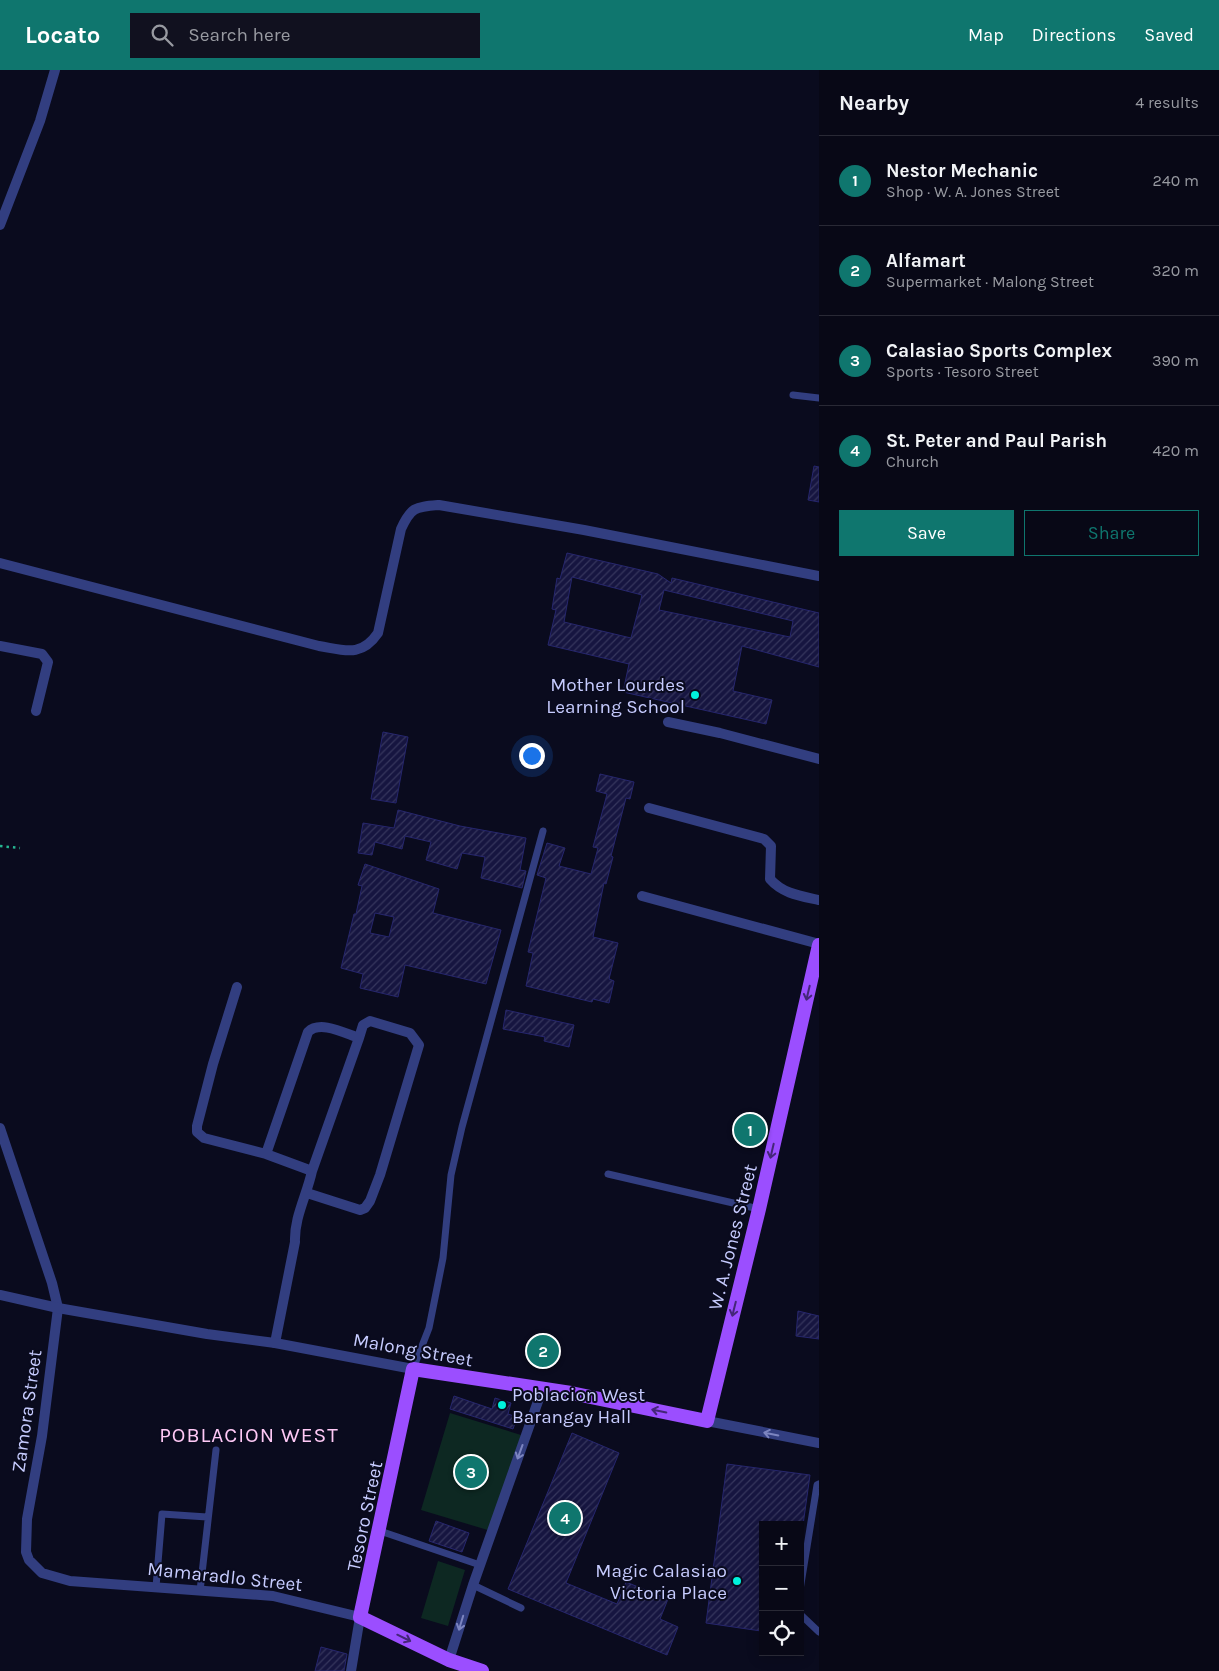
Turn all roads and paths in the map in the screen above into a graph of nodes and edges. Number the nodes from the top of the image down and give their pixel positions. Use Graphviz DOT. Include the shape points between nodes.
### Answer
graph roads {
  1 [pos="55,70"];
  2 [pos="0,226"];
  3 [pos="793,395"];
  4 [pos="819,398"];
  5 [pos="0,563"];
  6 [pos="819,576"];
  7 [pos="0,646"];
  8 [pos="36,711"];
  9 [pos="668,722"];
  10 [pos="819,759"];
  11 [pos="649,808"];
  12 [pos="543,831"];
  13 [pos="0,846"];
  14 [pos="20,848"];
  15 [pos="642,896"];
  16 [pos="819,900"];
  17 [pos="819,945"];
  18 [pos="237,987"];
  19 [pos="358,1038"];
  20 [pos="0,1128"];
  21 [pos="266,1154"];
  22 [pos="312,1171"];
  23 [pos="608,1174"];
  24 [pos="307,1193"];
  25 [pos="759,1209"];
  26 [pos="0,1295"];
  27 [pos="58,1308"];
  28 [pos="275,1343"];
  29 [pos="414,1369"];
  30 [pos="542,1390"];
  31 [pos="707,1421"];
  32 [pos="819,1443"];
  33 [pos="216,1450"];
  34 [pos="819,1484"];
  35 [pos="207,1517"];
  36 [pos="380,1531"];
  37 [pos="480,1565"];
  38 [pos="804,1566"];
  39 [pos="42,1573"];
  40 [pos="473,1585"];
  41 [pos="156,1587"];
  42 [pos="200,1591"];
  43 [pos="521,1608"];
  44 [pos="360,1617"];
  45 [pos="804,1619"];
  46 [pos="819,1632"];
  47 [pos="448,1663"];
  48 [pos="476,1670"];
  49 [pos="351,1671"];
  1 -- 2 [label="street" via="40,121"];
  3 -- 4 [label="lane"];
  5 -- 6 [label="street" via="349,651 368,646 378,634 401,529 408,514 417,507 448,507"];
  7 -- 8 [label="street" via="42,654 48,662"];
  9 -- 10 [label="street"];
  11 -- 16 [label="street" via="764,839 771,846 770,879 774,884 785,891"];
  12 -- 29 [label="lane" via="462,1127 451,1175 443,1258 429,1328"];
  13 -- 14 [label="path"];
  15 -- 17 [label="street"];
  17 -- 25 [label="main road, W. A. Jones Street, one-way"];
  18 -- 21 [label="street" via="212,1064 197,1132 204,1138"];
  19 -- 21 [label="street" via="324,1027 308,1032"];
  19 -- 22 [label="street"];
  19 -- 24 [label="street" via="363,1025 370,1021 410,1033 419,1046 380,1175 370,1202 360,1210"];
  20 -- 27 [label="street"];
  21 -- 22 [label="street"];
  22 -- 24 [label="street"];
  23 -- 25 [label="lane"];
  24 -- 28 [label="street" via="294,1228 295,1242"];
  25 -- 31 [label="main road, W. A. Jones Street, one-way"];
  26 -- 27 [label="street, Malong Street"];
  27 -- 28 [label="street, Malong Street"];
  27 -- 39 [label="street, Zamora Street" via="25,1540 29,1560"];
  28 -- 29 [label="street, Malong Street"];
  29 -- 30 [label="main road, Malong Street"];
  29 -- 36 [label="main road, Tesoro Street"];
  31 -- 30 [label="main road, Malong Street, one-way"];
  30 -- 37 [label="street, one-way"];
  32 -- 31 [label="street, Malong Street, one-way"];
  33 -- 35 [label="lane"];
  34 -- 38 [label="lane"];
  35 -- 41 [label="lane" via="162,1514"];
  35 -- 42 [label="lane"];
  36 -- 37 [label="lane"];
  36 -- 44 [label="main road, Tesoro Street"];
  37 -- 40 [label="street"];
  39 -- 41 [label="street, Mamaradlo Street" via="70,1581"];
  40 -- 43 [label="lane"];
  40 -- 47 [label="street, one-way"];
  41 -- 42 [label="street, Mamaradlo Street"];
  42 -- 44 [label="street, Mamaradlo Street" via="273,1596"];
  44 -- 47 [label="main road, Mamaradlo Street, one-way"];
  44 -- 49 [label="street, Tesoro Street"];
  45 -- 46 [label="lane"];
  47 -- 48 [label="main road, Mamaradlo Street"];
}
